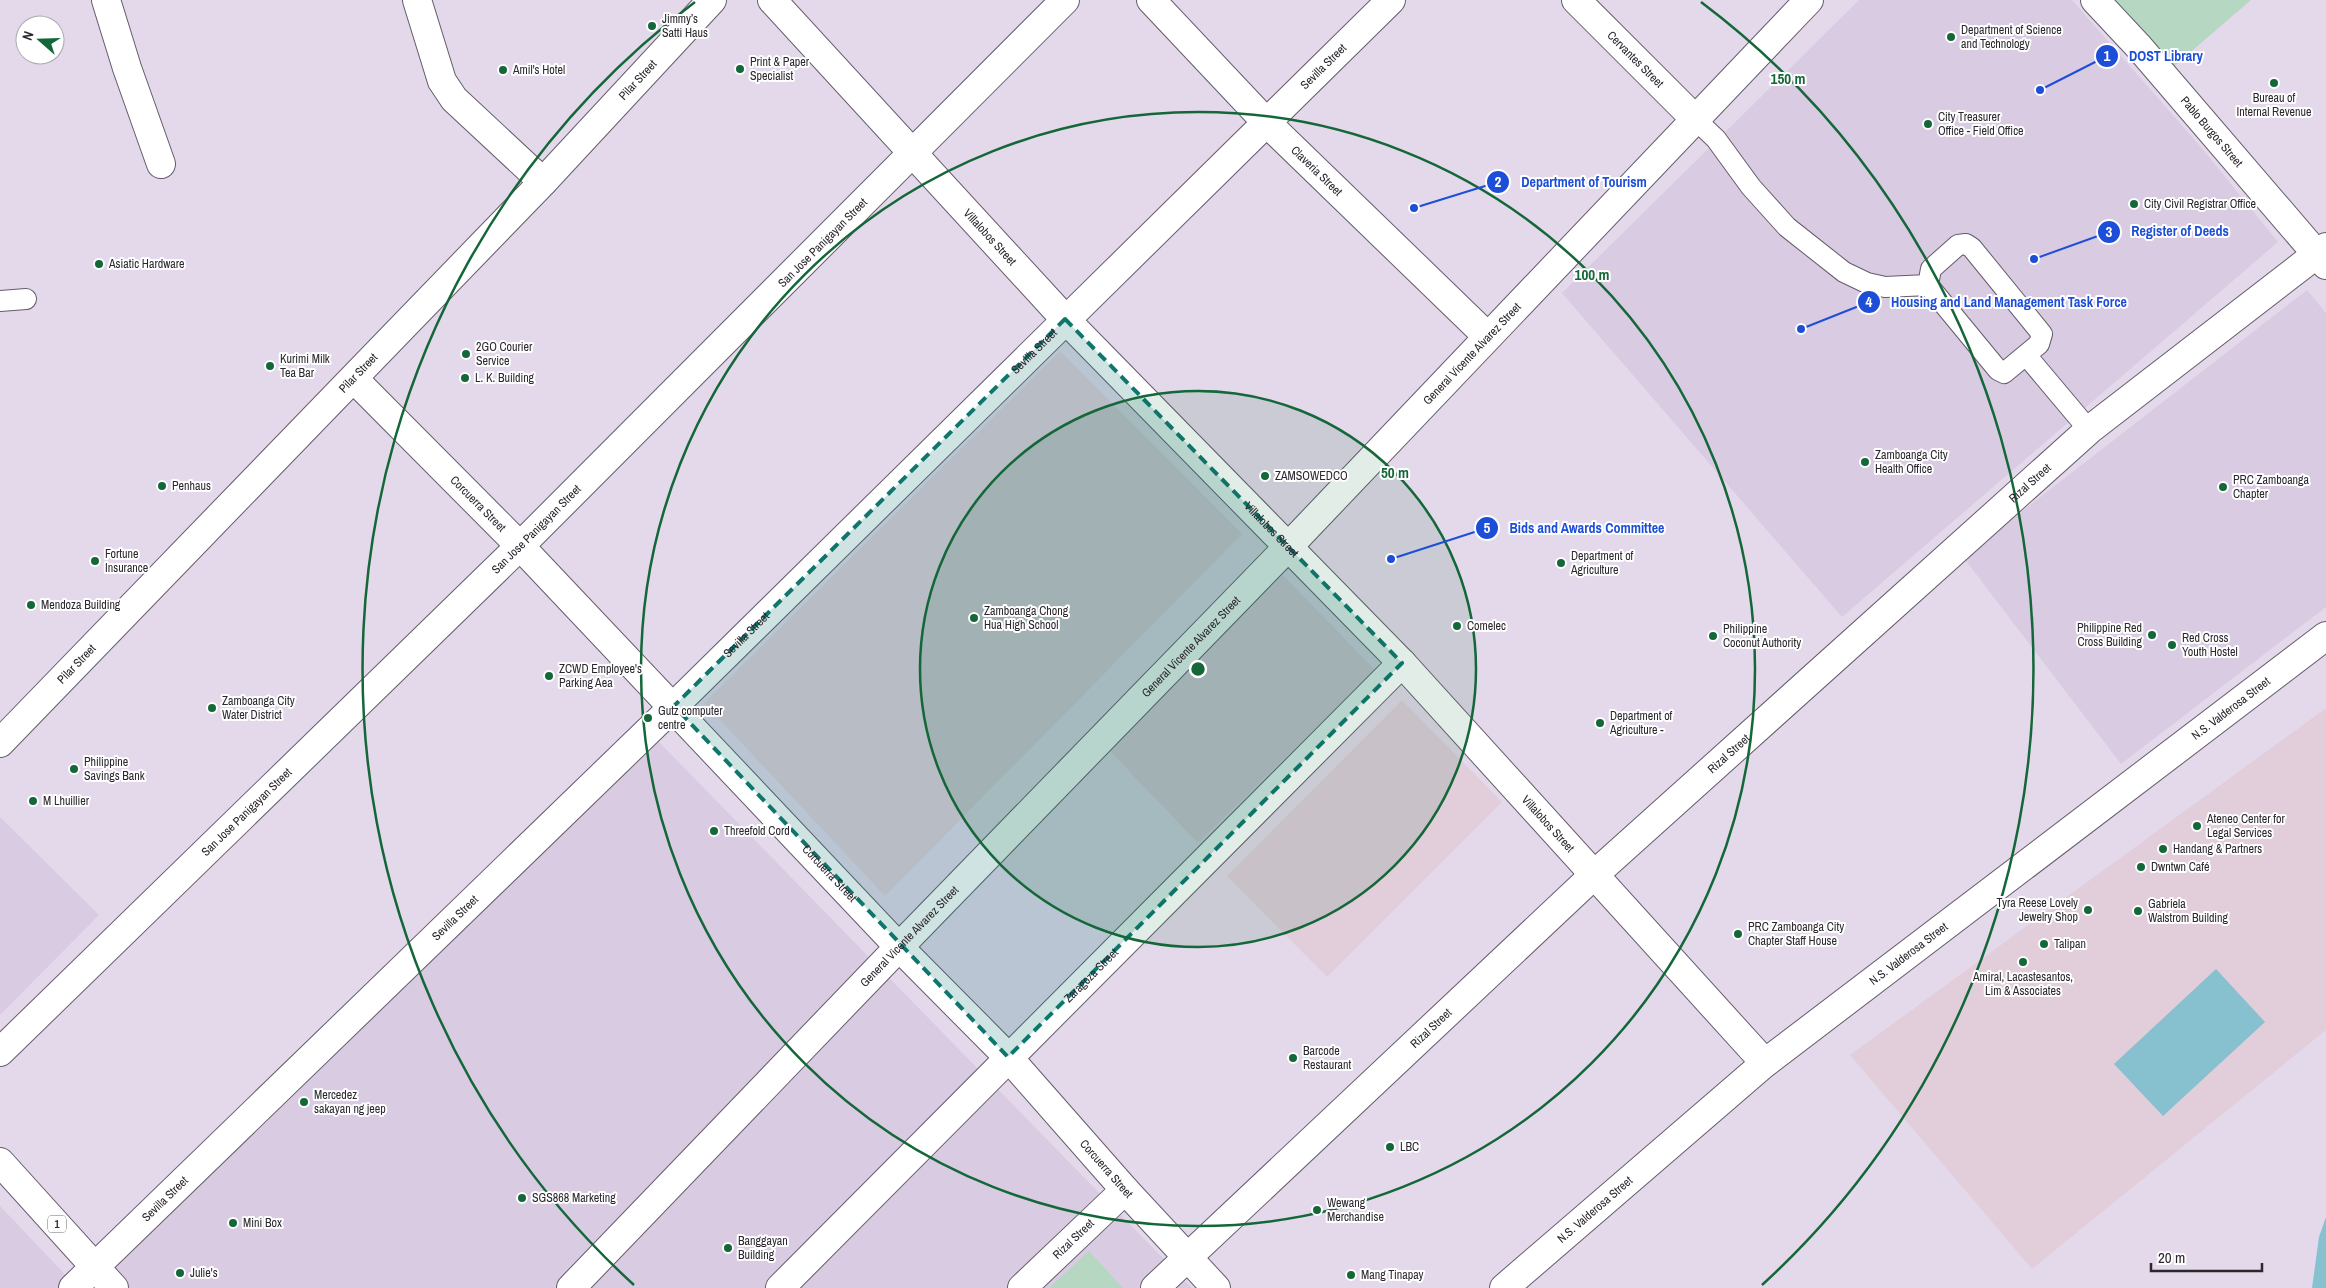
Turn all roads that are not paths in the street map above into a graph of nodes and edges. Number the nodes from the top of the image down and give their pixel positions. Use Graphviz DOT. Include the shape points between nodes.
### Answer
graph roads {
  1 [pos="106,0"];
  2 [pos="417,0"];
  3 [pos="712,0"];
  4 [pos="772,0"];
  5 [pos="1066,0"];
  6 [pos="1151,0"];
  7 [pos="1391,0"];
  8 [pos="1576,0"];
  9 [pos="1809,0"];
  10 [pos="2095,0"];
  11 [pos="1695,120"];
  12 [pos="1266,122"];
  13 [pos="914,153"];
  14 [pos="161,164"];
  15 [pos="543,182"];
  16 [pos="2323,256"];
  17 [pos="1928,285"];
  18 [pos="26,299"];
  19 [pos="0,301"];
  20 [pos="1065,319"];
  21 [pos="1487,336"];
  22 [pos="2026,355"];
  23 [pos="354,379"];
  24 [pos="2089,430"];
  25 [pos="520,546"];
  26 [pos="1288,548"];
  27 [pos="2326,636"];
  28 [pos="1402,663"];
  29 [pos="674,706"];
  30 [pos="0,743"];
  31 [pos="1595,874"];
  32 [pos="899,947"];
  33 [pos="0,1052"];
  34 [pos="1008,1058"];
  35 [pos="1765,1063"];
  36 [pos="0,1162"];
  37 [pos="1125,1190"];
  38 [pos="1188,1259"];
  39 [pos="96,1267"];
  40 [pos="74,1288"];
  41 [pos="114,1288"];
  42 [pos="571,1288"];
  43 [pos="780,1288"];
  44 [pos="1022,1288"];
  45 [pos="1155,1288"];
  46 [pos="1216,1288"];
  47 [pos="1504,1288"];
  1 -- 14 [label="street"];
  2 -- 15 [label="street" via="442,81 454,99"];
  3 -- 15 [label="street, Pilar Street"];
  4 -- 13 [label="street, Villalobos Street"];
  5 -- 13 [label="street, San Jose Panigayan Street"];
  6 -- 12 [label="street, Claveria Street"];
  7 -- 12 [label="street, Sevilla Street"];
  8 -- 11 [label="street, Cervantes Street"];
  9 -- 11 [label="street, General Vicente Alvarez Street"];
  10 -- 16 [label="street, Pablo Burgos Street"];
  11 -- 17 [label="lane" via="1716,139 1786,227 1844,272 1885,288"];
  11 -- 21 [label="street, General Vicente Alvarez Street"];
  12 -- 20 [label="street, Sevilla Street"];
  12 -- 21 [label="street, Claveria Street"];
  13 -- 20 [label="street, Villalobos Street"];
  13 -- 25 [label="street, San Jose Panigayan Street"];
  15 -- 23 [label="street, Pilar Street"];
  16 -- 24 [label="street, Rizal Street"];
  17 -- 22 [label="lane" via="1998,370 2008,371"];
  17 -- 22 [label="lane" via="1931,269 1958,245 1966,244 1972,248 2042,334 2039,344"];
  18 -- 19 [label="lane"];
  20 -- 26 [label="street, Villalobos Street"];
  20 -- 29 [label="street, Sevilla Street"];
  21 -- 26 [label="street, General Vicente Alvarez Street"];
  22 -- 24 [label="lane"];
  23 -- 25 [label="street, Corcuerra Street"];
  23 -- 30 [label="street, Pilar Street"];
  24 -- 31 [label="street, Rizal Street"];
  25 -- 29 [label="street, Corcuerra Street"];
  25 -- 33 [label="street, San Jose Panigayan Street"];
  26 -- 28 [label="street, Villalobos Street"];
  26 -- 32 [label="street, General Vicente Alvarez Street"];
  27 -- 35 [label="street, N.S. Valderosa Street"];
  28 -- 31 [label="street, Villalobos Street"];
  28 -- 34 [label="street, Zaragoza Street"];
  29 -- 32 [label="street, Corcuerra Street"];
  29 -- 39 [label="street, Sevilla Street"];
  31 -- 35 [label="street, Villalobos Street"];
  31 -- 38 [label="street, Rizal Street"];
  32 -- 34 [label="street, Corcuerra Street"];
  32 -- 42 [label="street, General Vicente Alvarez Street"];
  34 -- 37 [label="street, Corcuerra Street"];
  34 -- 43 [label="street, Zaragoza Street"];
  35 -- 47 [label="street, N.S. Valderosa Street"];
  36 -- 39 [label="street, 1"];
  37 -- 38 [label="street, Corcuerra Street"];
  37 -- 44 [label="street, Rizal Street"];
  38 -- 45 [label="street, Rizal Street"];
  38 -- 46 [label="street, Corcuerra Street"];
  39 -- 40 [label="street, Sevilla Street"];
  39 -- 41 [label="street, 1"];
}
